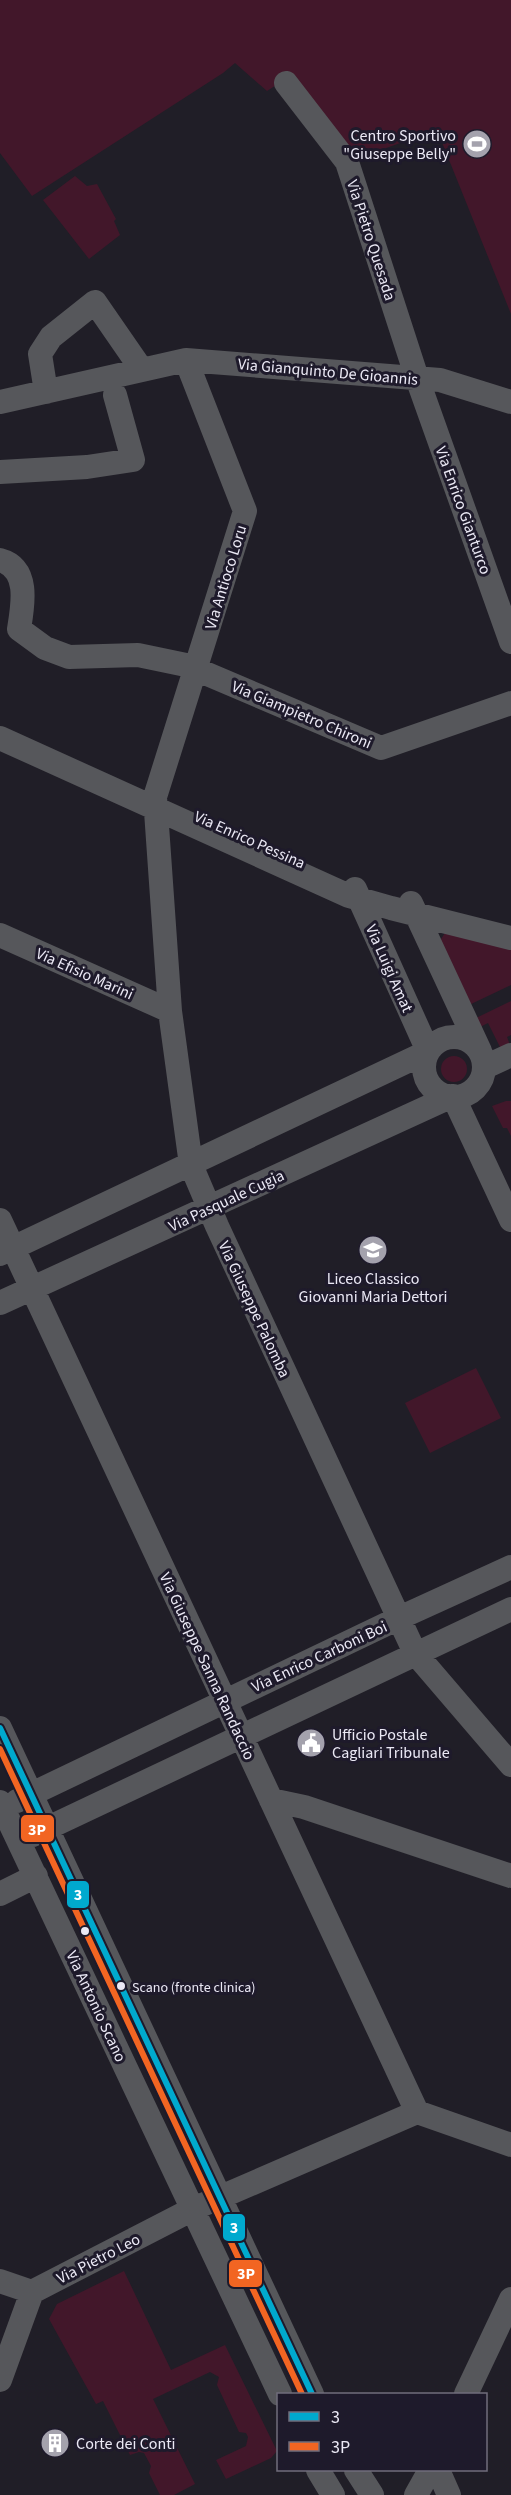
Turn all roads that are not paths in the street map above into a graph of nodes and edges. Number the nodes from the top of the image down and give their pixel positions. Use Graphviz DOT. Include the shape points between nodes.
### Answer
graph roads {
  1 [pos="286,83"];
  2 [pos="186,360"];
  3 [pos="142,370"];
  4 [pos="417,378"];
  5 [pos="45,392"];
  6 [pos="115,395"];
  7 [pos="0,402"];
  8 [pos="511,402"];
  9 [pos="0,472"];
  10 [pos="0,560"];
  11 [pos="9,631"];
  12 [pos="511,642"];
  13 [pos="196,670"];
  14 [pos="511,703"];
  15 [pos="0,728"];
  16 [pos="0,738"];
  17 [pos="155,803"];
  18 [pos="356,892"];
  19 [pos="412,906"];
  20 [pos="511,921"];
  21 [pos="0,935"];
  22 [pos="511,938"];
  23 [pos="170,1011"];
  24 [pos="428,1052"];
  25 [pos="511,1055"];
  26 [pos="483,1060"];
  27 [pos="452,1096"];
  28 [pos="191,1165"];
  29 [pos="209,1208"];
  30 [pos="0,1220"];
  31 [pos="511,1220"];
  32 [pos="7,1251"];
  33 [pos="32,1288"];
  34 [pos="0,1303"];
  35 [pos="511,1567"];
  36 [pos="511,1609"];
  37 [pos="397,1619"];
  38 [pos="415,1653"];
  39 [pos="225,1700"];
  40 [pos="0,1728"];
  41 [pos="241,1736"];
  42 [pos="511,1765"];
  43 [pos="30,1793"];
  44 [pos="271,1800"];
  45 [pos="7,1817"];
  46 [pos="47,1828"];
  47 [pos="36,1876"];
  48 [pos="511,1876"];
  49 [pos="0,1894"];
  50 [pos="417,2112"];
  51 [pos="511,2145"];
  52 [pos="220,2197"];
  53 [pos="193,2209"];
  54 [pos="0,2281"];
  55 [pos="32,2292"];
  56 [pos="511,2299"];
  57 [pos="0,2380"];
  58 [pos="280,2393"];
  59 [pos="312,2393"];
  60 [pos="466,2393"];
  61 [pos="319,2471"];
  62 [pos="357,2471"];
  63 [pos="429,2471"];
  64 [pos="439,2471"];
  65 [pos="333,2495"];
  66 [pos="372,2495"];
  67 [pos="416,2495"];
  68 [pos="449,2495"];
  1 -- 4 [label="street, Via Pietro Quesada" via="347,162"];
  2 -- 3 [label="street, Via Gianquinto De Gioannis"];
  2 -- 4 [label="street, Via Gianquinto De Gioannis"];
  2 -- 13 [label="street, Via Antioco Loru" via="244,511"];
  3 -- 5 [label="street, Via Gianquinto De Gioannis"];
  3 -- 5 [label="street" via="95,302 51,337 40,354"];
  4 -- 8 [label="street, Via Gianquinto De Gioannis" via="441,380"];
  4 -- 12 [label="street, Via Enrico Gianturco"];
  5 -- 7 [label="street, Via Gianquinto De Gioannis"];
  6 -- 9 [label="street" via="133,460"];
  10 -- 11 [label="street" via="9,563 20,576 23,605"];
  11 -- 13 [label="street, Via Giampietro Chironi" via="69,657 138,655"];
  13 -- 14 [label="street, Via Giampietro Chironi" via="381,748"];
  13 -- 17 [label="street, Via Antioco Loru"];
  15 -- 17 [label="street, Via Enrico Pessina"];
  16 -- 17 [label="street"];
  17 -- 18 [label="street, Via Enrico Pessina"];
  17 -- 23 [label="street, Via Giuseppe Palomba"];
  18 -- 19 [label="street, Via Enrico Pessina"];
  18 -- 24 [label="street, Via Luigi Amat"];
  19 -- 20 [label="street, Via Enrico Pessina"];
  19 -- 22 [label="street"];
  19 -- 26 [label="street"];
  21 -- 23 [label="street, Via Efisio Marini"];
  23 -- 28 [label="street, Via Giuseppe Palomba"];
  24 -- 26 [label="street" via="447,1037 460,1037 472,1042"];
  24 -- 27 [label="street, Via Luigi Amat" via="424,1065 427,1080 434,1089"];
  24 -- 28 [label="street"];
  25 -- 26 [label="street"];
  26 -- 27 [label="street" via="480,1082 474,1090"];
  27 -- 29 [label="street, Via Pasquale Cugia"];
  27 -- 31 [label="street"];
  28 -- 29 [label="street, Via Giuseppe Palomba"];
  28 -- 32 [label="street"];
  29 -- 33 [label="street, Via Pasquale Cugia"];
  29 -- 37 [label="street, Via Giuseppe Palomba"];
  30 -- 32 [label="street, Via Giuseppe Sanna Randaccio"];
  32 -- 33 [label="street, Via Giuseppe Sanna Randaccio"];
  33 -- 34 [label="street, Via Pasquale Cugia"];
  33 -- 39 [label="street, Via Giuseppe Sanna Randaccio"];
  35 -- 37 [label="street, Via Enrico Carboni Boi"];
  36 -- 38 [label="street"];
  37 -- 38 [label="street, Via Giuseppe Palomba"];
  37 -- 39 [label="street, Via Enrico Carboni Boi"];
  38 -- 41 [label="street"];
  38 -- 42 [label="street, Via Giuseppe Palomba"];
  39 -- 41 [label="street, Via Giuseppe Sanna Randaccio"];
  39 -- 43 [label="street, Via Enrico Carboni Boi"];
  40 -- 43 [label="street, Via Antonio Scano"];
  41 -- 44 [label="street, Via Giuseppe Sanna Randaccio"];
  41 -- 46 [label="street"];
  43 -- 45 [label="street, Via Enrico Carboni Boi" via="9,1808"];
  43 -- 46 [label="street, Via Antonio Scano"];
  44 -- 48 [label="street"];
  44 -- 50 [label="street, Via Giuseppe Sanna Randaccio"];
  45 -- 46 [label="street" via="33,1835"];
  45 -- 47 [label="street, Via Antonio Scano"];
  46 -- 52 [label="street, Via Antonio Scano"];
  47 -- 49 [label="street"];
  47 -- 53 [label="street, Via Antonio Scano"];
  50 -- 51 [label="street"];
  50 -- 52 [label="street"];
  52 -- 53 [label="street"];
  52 -- 59 [label="street, Via Antonio Scano"];
  53 -- 55 [label="street, Via Pietro Leo"];
  53 -- 58 [label="street, Via Antonio Scano"];
  54 -- 55 [label="street"];
  55 -- 57 [label="street"];
  56 -- 60 [label="street"];
  61 -- 65 [label="street"];
  62 -- 66 [label="street"];
  63 -- 67 [label="street"];
  64 -- 68 [label="street"];
}
